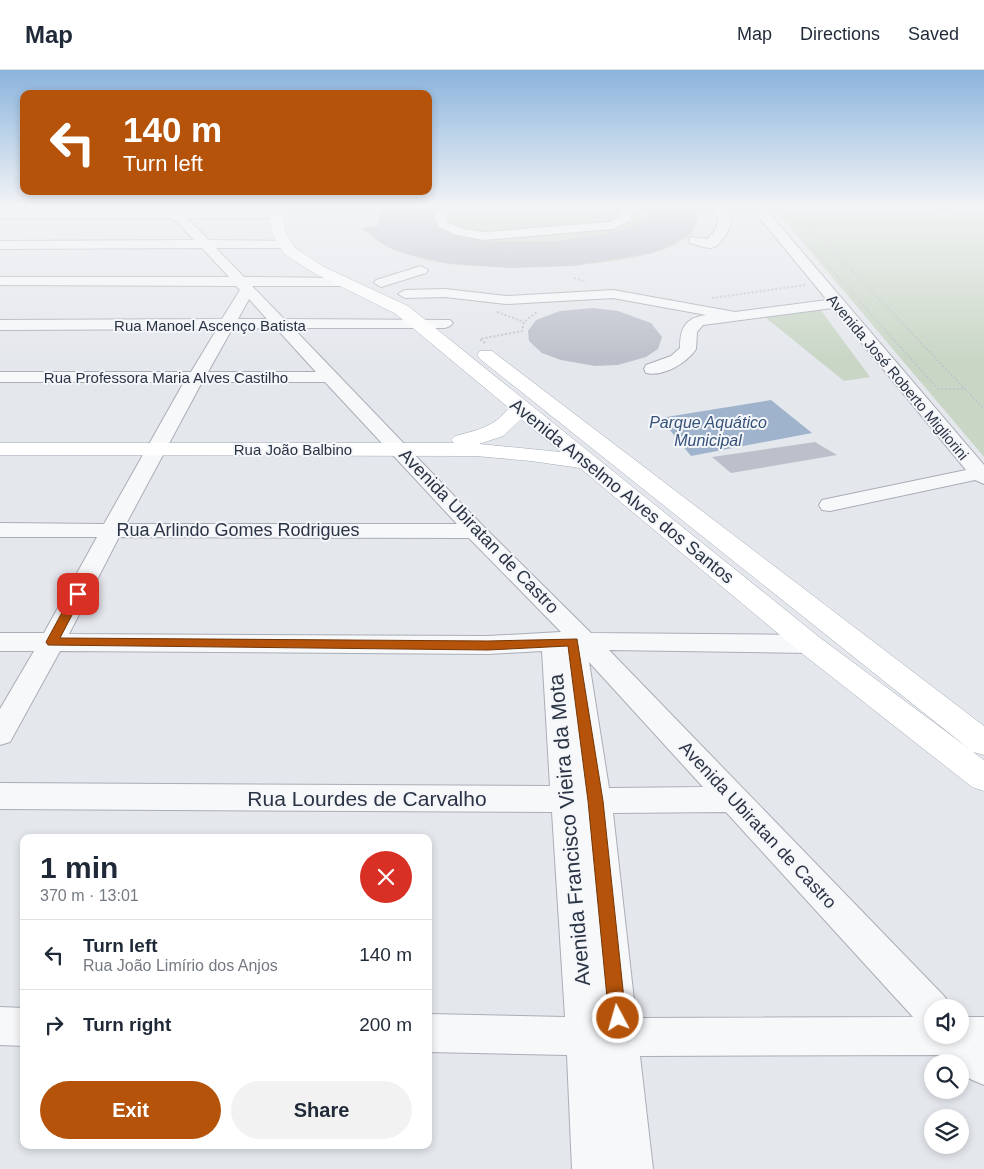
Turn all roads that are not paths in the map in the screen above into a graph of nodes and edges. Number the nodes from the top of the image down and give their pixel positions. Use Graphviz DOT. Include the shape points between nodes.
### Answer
graph roads {
  1 [pos="219,257"];
  2 [pos="298,257"];
  3 [pos="325,257"];
  4 [pos="798,257"];
  5 [pos="447,278"];
  6 [pos="386,280"];
  7 [pos="0,281"];
  8 [pos="244,286"];
  9 [pos="474,298"];
  10 [pos="835,303"];
  11 [pos="734,316"];
  12 [pos="445,323"];
  13 [pos="0,325"];
  14 [pos="228,325"];
  15 [pos="283,325"];
  16 [pos="420,325"];
  17 [pos="652,370"];
  18 [pos="0,377"];
  19 [pos="198,378"];
  20 [pos="332,378"];
  21 [pos="520,406"];
  22 [pos="0,438"];
  23 [pos="158,443"];
  24 [pos="396,445"];
  25 [pos="0,449"];
  26 [pos="585,462"];
  27 [pos="982,476"];
  28 [pos="830,505"];
  29 [pos="0,530"];
  30 [pos="112,530"];
  31 [pos="476,531"];
  32 [pos="0,642"];
  33 [pos="52,642"];
  34 [pos="571,642"];
  35 [pos="809,644"];
  36 [pos="0,734"];
  37 [pos="984,742"];
  38 [pos="984,778"];
  39 [pos="0,796"];
  40 [pos="735,799"];
  41 [pos="580,800"];
  42 [pos="928,999"];
  43 [pos="0,1026"];
  44 [pos="20,1027"];
  45 [pos="924,1030"];
  46 [pos="432,1033"];
  47 [pos="603,1037"];
  48 [pos="969,1044"];
  49 [pos="984,1064"];
  50 [pos="593,1169"];
  51 [pos="632,1169"];
  1 -- 8 [label="street, Avenida Ubiratan de Castro"];
  2 -- 6 [label="main road, Avenida Anselmo Alves dos Santos" via="307,264"];
  3 -- 6 [label="main road, Avenida Anselmo Alves dos Santos"];
  4 -- 10 [label="street, Avenida José Roberto Migliorini"];
  5 -- 9 [label="street" via="451,286"];
  6 -- 8 [label="street"];
  6 -- 9 [label="street"];
  6 -- 12 [label="main road, Avenida Anselmo Alves dos Santos"];
  6 -- 16 [label="main road, Avenida Anselmo Alves dos Santos" via="392,304"];
  7 -- 8 [label="street"];
  8 -- 14 [label="street"];
  8 -- 15 [label="street, Avenida Ubiratan de Castro"];
  9 -- 11 [label="street" via="506,300 613,294"];
  10 -- 11 [label="street"];
  10 -- 27 [label="street, Avenida José Roberto Migliorini"];
  11 -- 17 [label="street" via="691,324 688,349 677,360"];
  12 -- 16 [label="street, Rua Manoel Ascenço Batista"];
  12 -- 37 [label="main road, Avenida Anselmo Alves dos Santos"];
  13 -- 14 [label="street, Rua Manoel Ascenço Batista"];
  14 -- 15 [label="street, Rua Manoel Ascenço Batista"];
  14 -- 19 [label="street"];
  15 -- 16 [label="street, Rua Manoel Ascenço Batista"];
  15 -- 20 [label="street, Avenida Ubiratan de Castro"];
  16 -- 21 [label="main road, Avenida Anselmo Alves dos Santos"];
  18 -- 19 [label="street, Rua Professora Maria Alves Castilho"];
  19 -- 20 [label="street, Rua Professora Maria Alves Castilho"];
  19 -- 23 [label="street"];
  20 -- 24 [label="street, Avenida Ubiratan de Castro"];
  21 -- 24 [label="main road, Rua João Balbino" via="504,427 488,435"];
  21 -- 26 [label="main road, Avenida Anselmo Alves dos Santos"];
  22 -- 23 [label="main road, Rua João Balbino"];
  23 -- 24 [label="main road, Rua João Balbino"];
  23 -- 25 [label="main road, Rua João Balbino"];
  23 -- 30 [label="street"];
  24 -- 26 [label="main road, Rua João Balbino" via="506,451"];
  24 -- 31 [label="street, Avenida Ubiratan de Castro"];
  26 -- 35 [label="main road, Avenida Anselmo Alves dos Santos"];
  27 -- 28 [label="street"];
  29 -- 30 [label="street, Rua Arlindo Gomes Rodrigues"];
  30 -- 31 [label="street, Rua Arlindo Gomes Rodrigues"];
  30 -- 33 [label="street"];
  31 -- 34 [label="street, Avenida Ubiratan de Castro"];
  32 -- 33 [label="street"];
  33 -- 34 [label="street" via="488,646"];
  33 -- 36 [label="street"];
  34 -- 35 [label="street"];
  34 -- 40 [label="street, Avenida Ubiratan de Castro"];
  34 -- 41 [label="street, Avenida Francisco Vieira da Mota"];
  35 -- 38 [label="main road, Avenida Anselmo Alves dos Santos"];
  39 -- 41 [label="street, Rua Lourdes de Carvalho"];
  40 -- 41 [label="street, Rua Lourdes de Carvalho"];
  40 -- 42 [label="street, Avenida Ubiratan de Castro"];
  41 -- 47 [label="street, Avenida Francisco Vieira da Mota"];
  43 -- 44 [label="street"];
  45 -- 47 [label="street"];
  46 -- 47 [label="street"];
  47 -- 50 [label="street, Avenida Francisco Vieira da Mota"];
  47 -- 51 [label="street, Avenida Francisco Vieira da Mota"];
  48 -- 49 [label="street, Avenida Ubiratan de Castro"];
}
